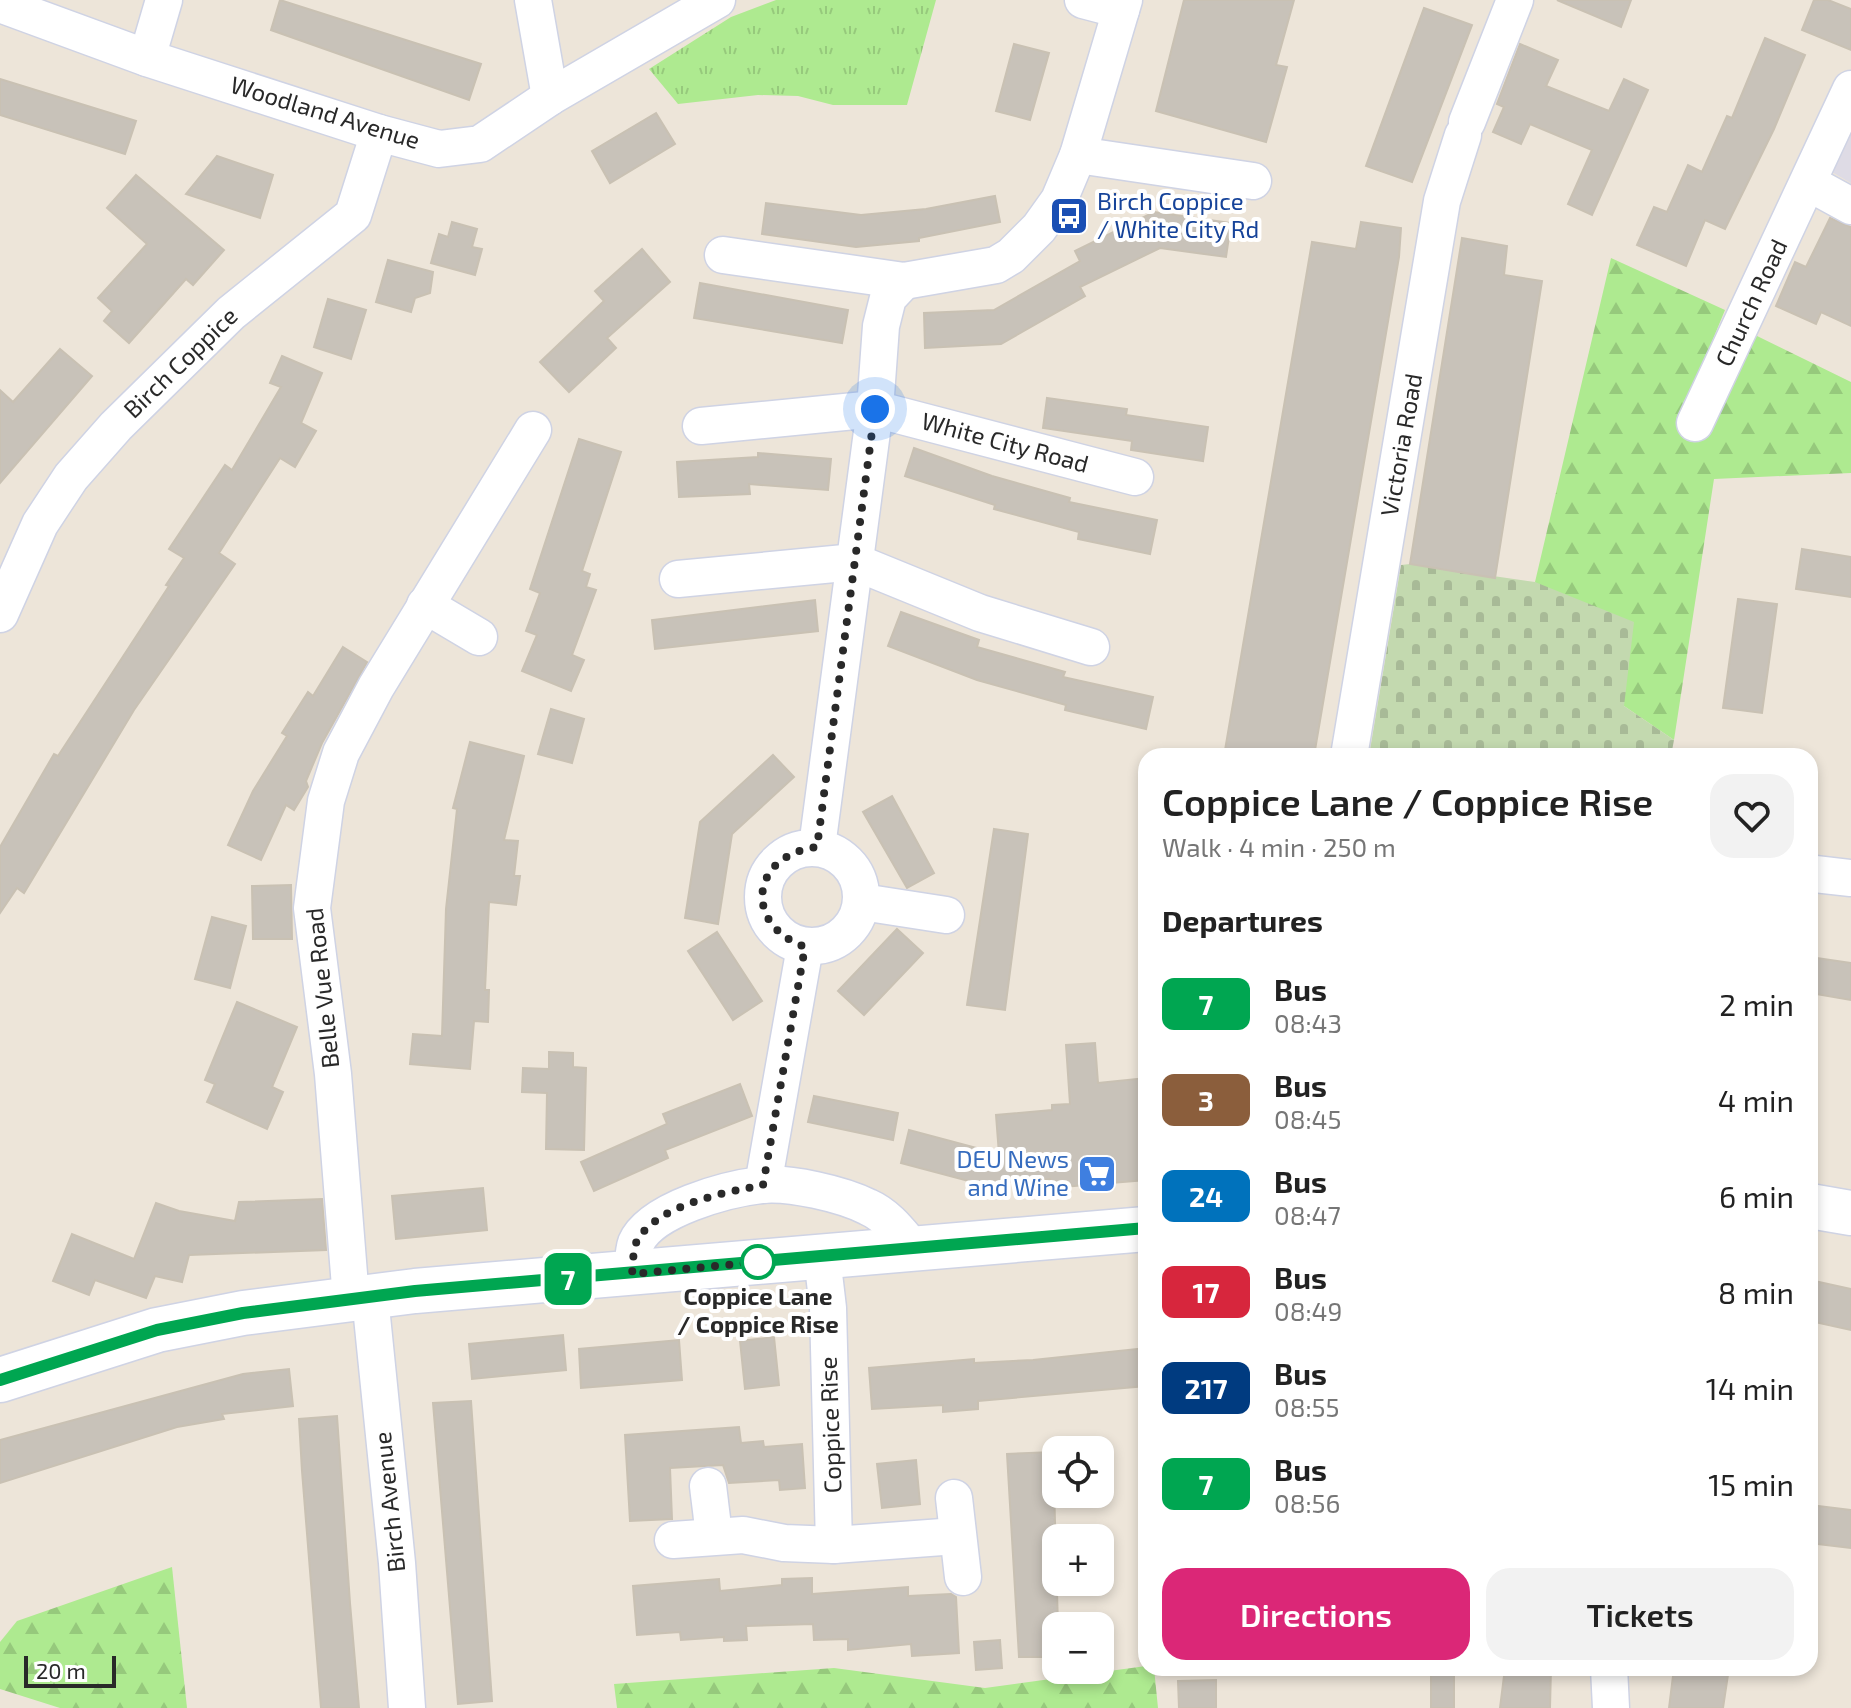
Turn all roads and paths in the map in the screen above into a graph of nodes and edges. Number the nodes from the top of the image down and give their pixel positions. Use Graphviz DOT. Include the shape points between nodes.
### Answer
graph roads {
  1 [pos="164,0"];
  2 [pos="533,0"];
  3 [pos="717,0"];
  4 [pos="1083,0"];
  5 [pos="1515,0"];
  6 [pos="0,4"];
  7 [pos="1123,5"];
  8 [pos="147,58"];
  9 [pos="1851,89"];
  10 [pos="550,97"];
  11 [pos="379,133"];
  12 [pos="1078,155"];
  13 [pos="1253,181"];
  14 [pos="1809,183"];
  15 [pos="1851,206"];
  16 [pos="723,255"];
  17 [pos="904,281"];
  18 [pos="875,409"];
  19 [pos="1695,423"];
  20 [pos="701,426"];
  21 [pos="533,430"];
  22 [pos="1135,477"];
  23 [pos="855,562"];
  24 [pos="678,579"];
  25 [pos="425,605"];
  26 [pos="0,614"];
  27 [pos="479,637"];
  28 [pos="1091,647"];
  29 [pos="1350,748"];
  30 [pos="817,847"];
  31 [pos="1818,874"];
  32 [pos="1851,878"];
  33 [pos="862,902"];
  34 [pos="946,915"];
  35 [pos="805,947"];
  36 [pos="763,1185"];
  37 [pos="1818,1207"];
  38 [pos="1851,1213"];
  39 [pos="1138,1230"];
  40 [pos="913,1248"];
  41 [pos="822,1257"];
  42 [pos="632,1274"];
  43 [pos="360,1298"];
  44 [pos="0,1380"];
  45 [pos="708,1486"];
  46 [pos="954,1498"];
  47 [pos="714,1535"];
  48 [pos="956,1536"];
  49 [pos="673,1540"];
  50 [pos="834,1545"];
  51 [pos="963,1577"];
  52 [pos="1609,1676"];
  53 [pos="407,1708"];
  54 [pos="1611,1708"];
  1 -- 8 [label="street"];
  2 -- 10 [label="street"];
  3 -- 10 [label="street, Woodland Avenue"];
  4 -- 7 [label="street"];
  5 -- 29 [label="street, Victoria Road" via="1442,201"];
  6 -- 8 [label="street, Woodland Avenue"];
  7 -- 12 [label="street"];
  8 -- 11 [label="street, Woodland Avenue"];
  9 -- 14 [label="street, Church Road"];
  10 -- 11 [label="street, Woodland Avenue" via="480,144 439,149"];
  11 -- 26 [label="street, Birch Coppice" via="353,215 231,313 116,426 71,477 40,524"];
  12 -- 13 [label="street"];
  12 -- 17 [label="street" via="1059,200 1011,256 996,265"];
  14 -- 15 [label="street"];
  14 -- 19 [label="street, Church Road"];
  16 -- 17 [label="street"];
  17 -- 18 [label="street" via="888,298 881,326"];
  18 -- 20 [label="street, White City Road"];
  18 -- 22 [label="street, White City Road"];
  18 -- 23 [label="street"];
  21 -- 25 [label="street, Belle Vue Road"];
  23 -- 24 [label="street"];
  23 -- 28 [label="street" via="980,613"];
  23 -- 30 [label="street"];
  25 -- 27 [label="street"];
  25 -- 43 [label="street, Belle Vue Road" via="341,753 326,801 312,908"];
  30 -- 33 [label="street" via="851,865"];
  30 -- 35 [label="street" via="795,850 776,862 765,880 762,902 769,923 784,939"];
  31 -- 32 [label="street"];
  33 -- 34 [label="street"];
  33 -- 35 [label="street" via="843,937 825,946"];
  35 -- 36 [label="street"];
  36 -- 40 [label="street" via="826,1192 869,1207 890,1221"];
  36 -- 42 [label="street" via="709,1196 673,1211 636,1244"];
  37 -- 38 [label="street"];
  39 -- 40 [label="street"];
  40 -- 41 [label="street"];
  41 -- 42 [label="street"];
  41 -- 50 [label="street, Coppice Rise"];
  42 -- 43 [label="street"];
  43 -- 44 [label="street" via="157,1330"];
  43 -- 53 [label="street, Birch Avenue" via="397,1563"];
  45 -- 47 [label="street"];
  46 -- 48 [label="street"];
  47 -- 49 [label="street"];
  47 -- 50 [label="street"];
  48 -- 50 [label="street"];
  48 -- 51 [label="street"];
  52 -- 54 [label="street"];
}
